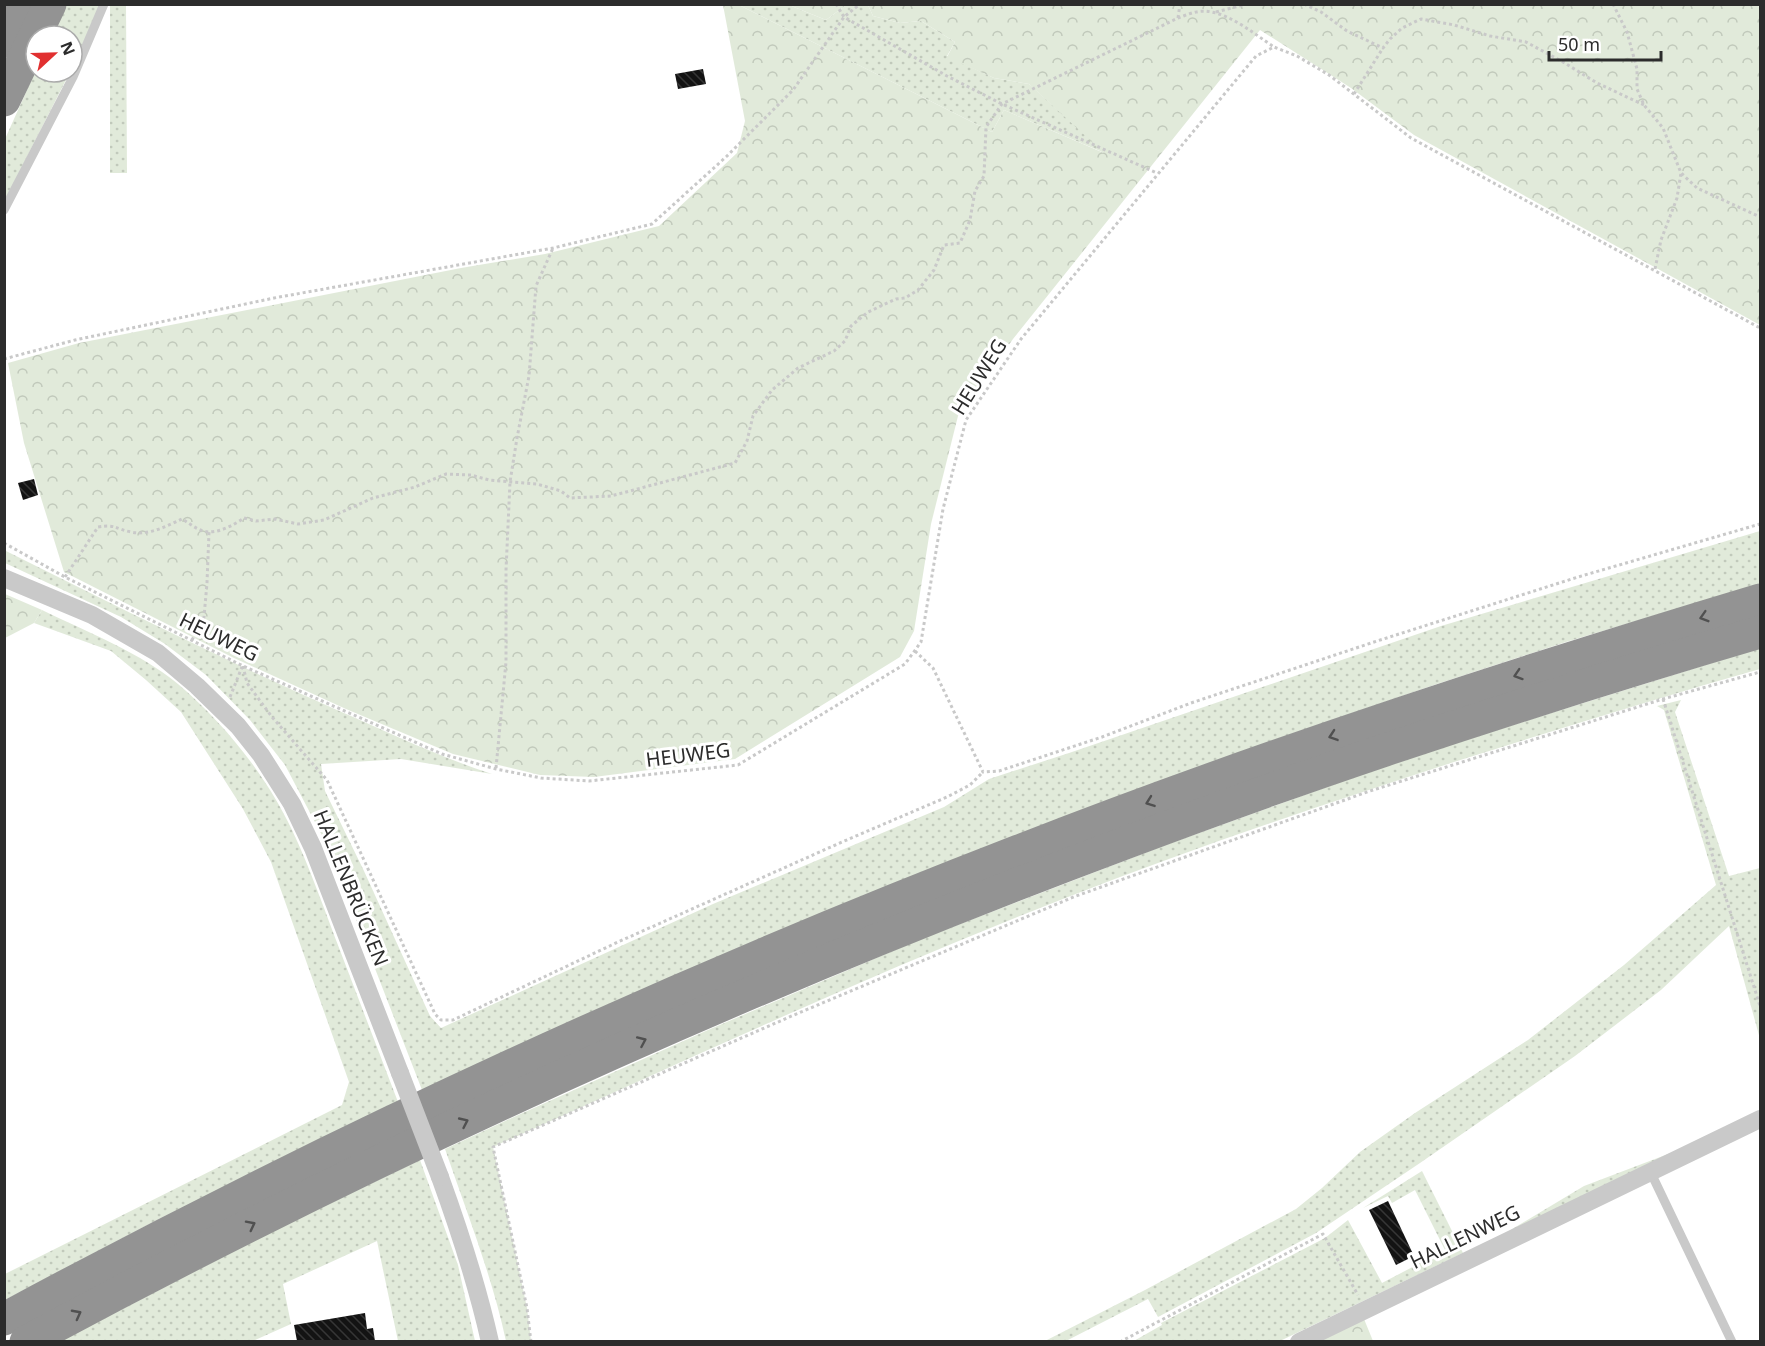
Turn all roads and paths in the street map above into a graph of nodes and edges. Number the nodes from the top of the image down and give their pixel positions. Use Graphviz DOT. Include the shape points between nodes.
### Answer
graph roads {
  1 [pos="21,4"];
  2 [pos="50,4"];
  3 [pos="104,4"];
  4 [pos="836,4"];
  5 [pos="860,4"];
  6 [pos="1180,4"];
  7 [pos="1246,4"];
  8 [pos="1304,4"];
  9 [pos="1613,4"];
  10 [pos="1215,12"];
  11 [pos="844,17"];
  12 [pos="1178,18"];
  13 [pos="4,41"];
  14 [pos="1274,47"];
  15 [pos="1383,48"];
  16 [pos="1354,94"];
  17 [pos="4,100"];
  18 [pos="1002,104"];
  19 [pos="1644,105"];
  20 [pos="1157,173"];
  21 [pos="1681,173"];
  22 [pos="4,210"];
  23 [pos="1761,217"];
  24 [pos="553,248"];
  25 [pos="1655,270"];
  26 [pos="1761,328"];
  27 [pos="4,359"];
  28 [pos="510,482"];
  29 [pos="1761,524"];
  30 [pos="209,532"];
  31 [pos="4,543"];
  32 [pos="65,577"];
  33 [pos="4,578"];
  34 [pos="1761,600"];
  35 [pos="1761,632"];
  36 [pos="192,640"];
  37 [pos="915,651"];
  38 [pos="243,666"];
  39 [pos="1761,672"];
  40 [pos="1663,699"];
  41 [pos="228,701"];
  42 [pos="496,769"];
  43 [pos="983,772"];
  44 [pos="1761,1006"];
  45 [pos="1761,1119"];
  46 [pos="1651,1173"];
  47 [pos="1367,1309"];
  48 [pos="4,1318"];
  49 [pos="26,1341"];
  50 [pos="490,1341"];
  51 [pos="531,1341"];
  52 [pos="1120,1341"];
  53 [pos="1299,1341"];
  54 [pos="1732,1341"];
  1 -- 13 [label="highway"];
  2 -- 17 [label="highway"];
  3 -- 22 [label="lane" via="73,77"];
  4 -- 11 [label="path"];
  5 -- 11 [label="path"];
  6 -- 12 [label="path"];
  7 -- 10 [label="path"];
  8 -- 15 [label="path" via="1347,32"];
  9 -- 19 [label="path" via="1627,32"];
  10 -- 12 [label="path" via="1198,11"];
  10 -- 14 [label="path"];
  11 -- 18 [label="path"];
  11 -- 24 [label="path" via="793,90 652,224"];
  12 -- 18 [label="path"];
  14 -- 16 [label="path" via="1297,56"];
  14 -- 20 [label="path, HEUWEG" via="1256,56"];
  15 -- 16 [label="path"];
  15 -- 19 [label="path" via="1402,28 1421,19 1454,25 1526,42"];
  16 -- 25 [label="path" via="1411,138"];
  18 -- 20 [label="path"];
  18 -- 28 [label="path" via="986,127 984,176 975,191 970,220 960,243 944,245 934,270 918,290 868,312 851,326 845,341 834,351 798,368 772,390 753,416 747,441 735,463 611,496 570,498 561,490"];
  19 -- 21 [label="path" via="1663,128"];
  20 -- 37 [label="path, HEUWEG" via="1021,339 966,420 943,509 921,642"];
  21 -- 23 [label="path" via="1697,188"];
  21 -- 25 [label="path"];
  24 -- 27 [label="path" via="274,298"];
  24 -- 28 [label="path" via="536,286 529,376"];
  25 -- 26 [label="path"];
  28 -- 30 [label="path" via="447,474 373,498 324,520 298,524 244,518"];
  28 -- 42 [label="path" via="506,662"];
  29 -- 43 [label="path" via="1374,642 1191,703 1092,741 999,771"];
  30 -- 32 [label="path" via="182,519 151,532 132,533 111,525 98,527"];
  30 -- 36 [label="path" via="204,617"];
  31 -- 32 [label="path, HEUWEG"];
  32 -- 36 [label="path, HEUWEG"];
  33 -- 50 [label="street, HALLENBRÜCKEN, bridge" via="92,615 158,653 238,726 261,755 292,804 313,848 440,1177 478,1290"];
  34 -- 48 [label="highway, one-way" via="1370,723 1029,847 836,924 392,1122"];
  49 -- 35 [label="highway, one-way" via="252,1224 502,1104 851,950 1197,816 1380,752 1613,675"];
  36 -- 38 [label="path, HEUWEG"];
  37 -- 42 [label="path, HEUWEG" via="905,664 738,765 589,781 541,778"];
  37 -- 43 [label="path" via="933,668"];
  38 -- 41 [label="path"];
  38 -- 42 [label="path, HEUWEG" via="442,754"];
  38 -- 43 [label="path" via="247,683 272,717 327,780 441,1020 453,1020 618,942 947,797 970,785"];
  39 -- 40 [label="path"];
  40 -- 44 [label="path"];
  40 -- 51 [label="path" via="1370,791 1076,896 493,1147"];
  45 -- 46 [label="street, HALLENWEG"];
  46 -- 47 [label="street, HALLENWEG"];
  46 -- 54 [label="lane"];
  47 -- 52 [label="path" via="1323,1234"];
  47 -- 53 [label="street, HALLENWEG"];
}
